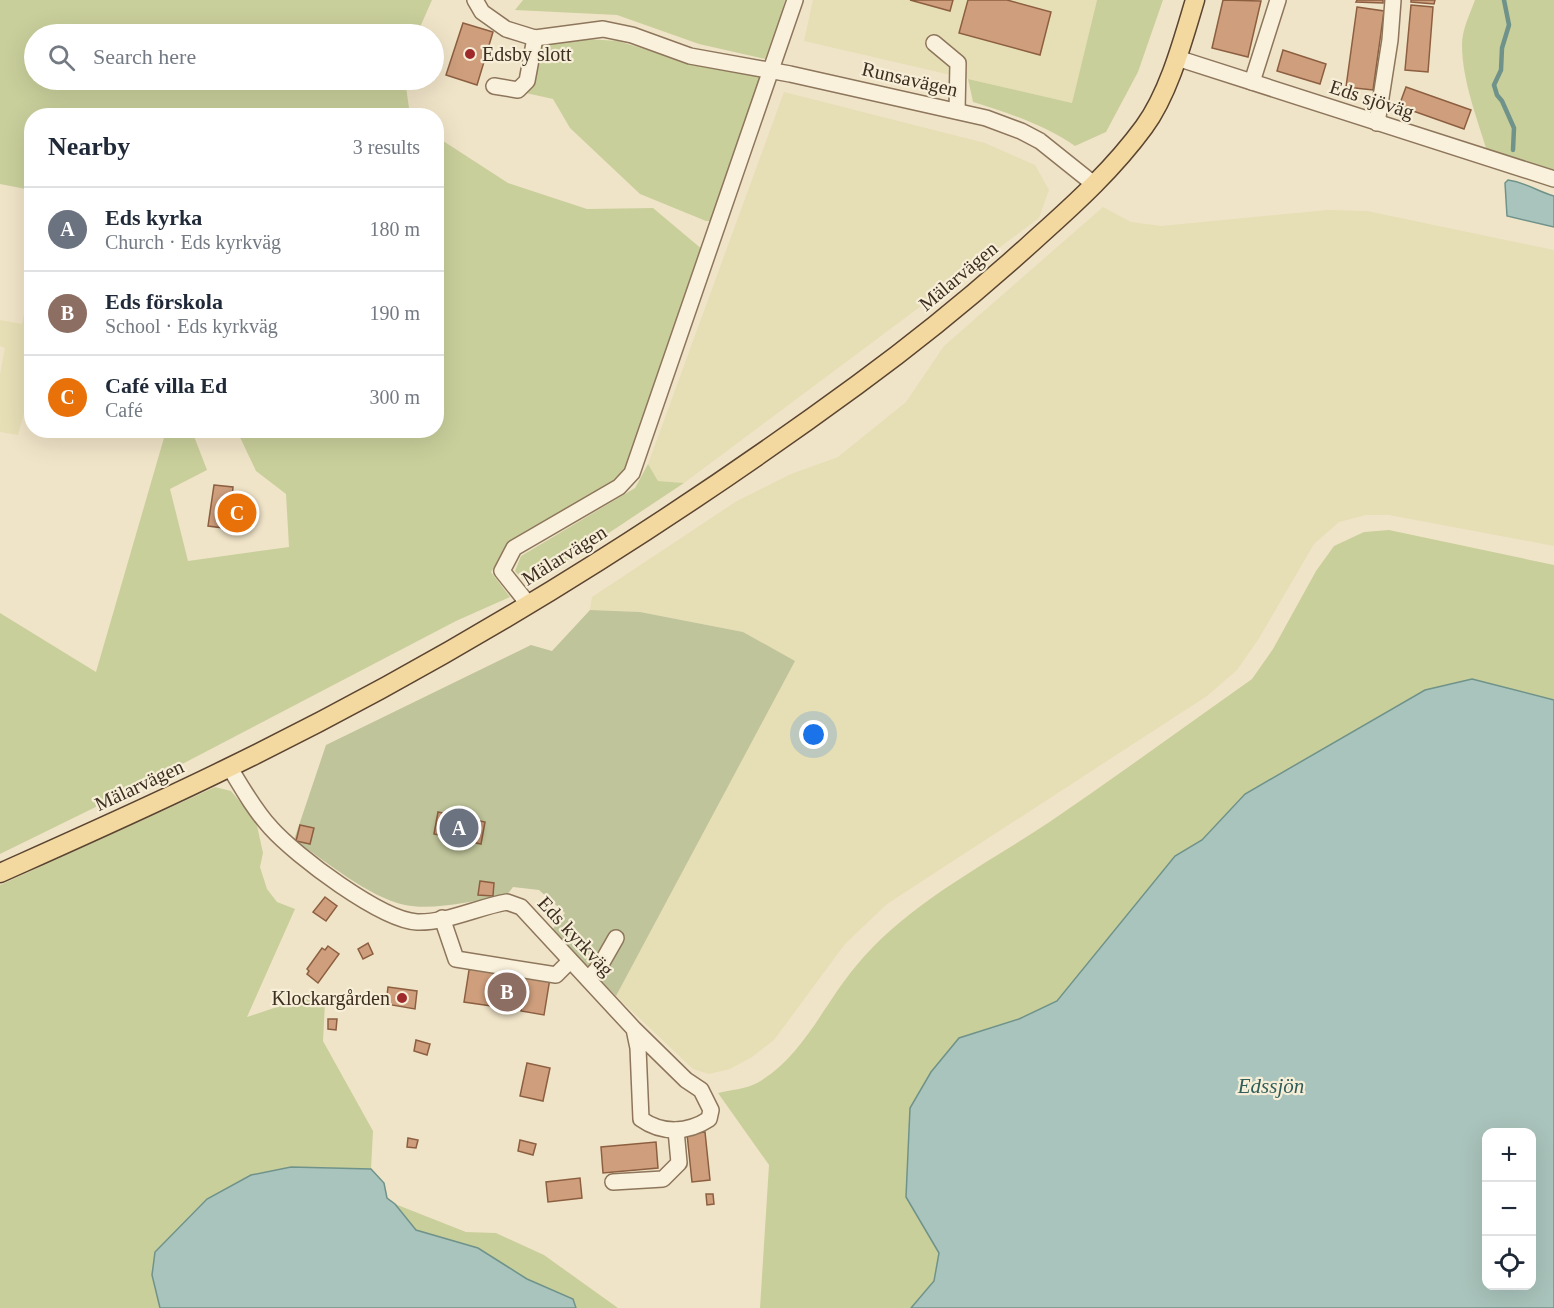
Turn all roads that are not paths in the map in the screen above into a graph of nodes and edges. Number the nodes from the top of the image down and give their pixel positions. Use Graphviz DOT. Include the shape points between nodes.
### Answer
graph roads {
  1 [pos="476,0"];
  2 [pos="795,0"];
  3 [pos="1195,0"];
  4 [pos="1278,0"];
  5 [pos="1393,0"];
  6 [pos="535,38"];
  7 [pos="934,43"];
  8 [pos="1178,58"];
  9 [pos="770,71"];
  10 [pos="1252,82"];
  11 [pos="494,86"];
  12 [pos="957,111"];
  13 [pos="1377,123"];
  14 [pos="1554,179"];
  15 [pos="1095,185"];
  16 [pos="528,605"];
  17 [pos="230,768"];
  18 [pos="0,873"];
  19 [pos="442,918"];
  20 [pos="616,938"];
  21 [pos="570,961"];
  22 [pos="588,979"];
  23 [pos="634,1029"];
  24 [pos="676,1130"];
  25 [pos="613,1182"];
  1 -- 6 [label="street" via="482,12 506,29"];
  2 -- 9 [label="street"];
  3 -- 8 [label="main road, Mälarvägen"];
  4 -- 10 [label="street"];
  5 -- 13 [label="street"];
  6 -- 9 [label="street, Runsavägen" via="603,29 633,35 690,56"];
  6 -- 11 [label="street" via="527,81 518,90"];
  7 -- 12 [label="street" via="958,63"];
  8 -- 10 [label="street, Eds sjöväg"];
  8 -- 15 [label="main road, Mälarvägen" via="1146,124"];
  9 -- 12 [label="street, Runsavägen"];
  9 -- 16 [label="street" via="632,473 619,487 514,548 502,571"];
  10 -- 13 [label="street, Eds sjöväg"];
  12 -- 15 [label="street, Runsavägen" via="1021,131 1052,149"];
  13 -- 14 [label="street, Eds sjöväg"];
  15 -- 16 [label="main road, Mälarvägen" via="1003,269 892,359 743,469"];
  16 -- 17 [label="main road, Mälarvägen"];
  17 -- 18 [label="main road, Mälarvägen"];
  17 -- 19 [label="street, Eds kyrkväg" via="269,826 285,843 330,876 378,909 402,919 418,922"];
  19 -- 21 [label="street, Eds kyrkväg" via="512,903 521,907"];
  19 -- 21 [label="street" via="456,959 556,975"];
  20 -- 22 [label="street"];
  21 -- 22 [label="street, Eds kyrkväg"];
  22 -- 23 [label="street, Eds kyrkväg"];
  23 -- 24 [label="street" via="641,1119 654,1129"];
  23 -- 24 [label="street, Eds kyrkväg" via="701,1090 711,1110 709,1119 697,1127"];
  24 -- 25 [label="street" via="679,1163 663,1179"];
}
